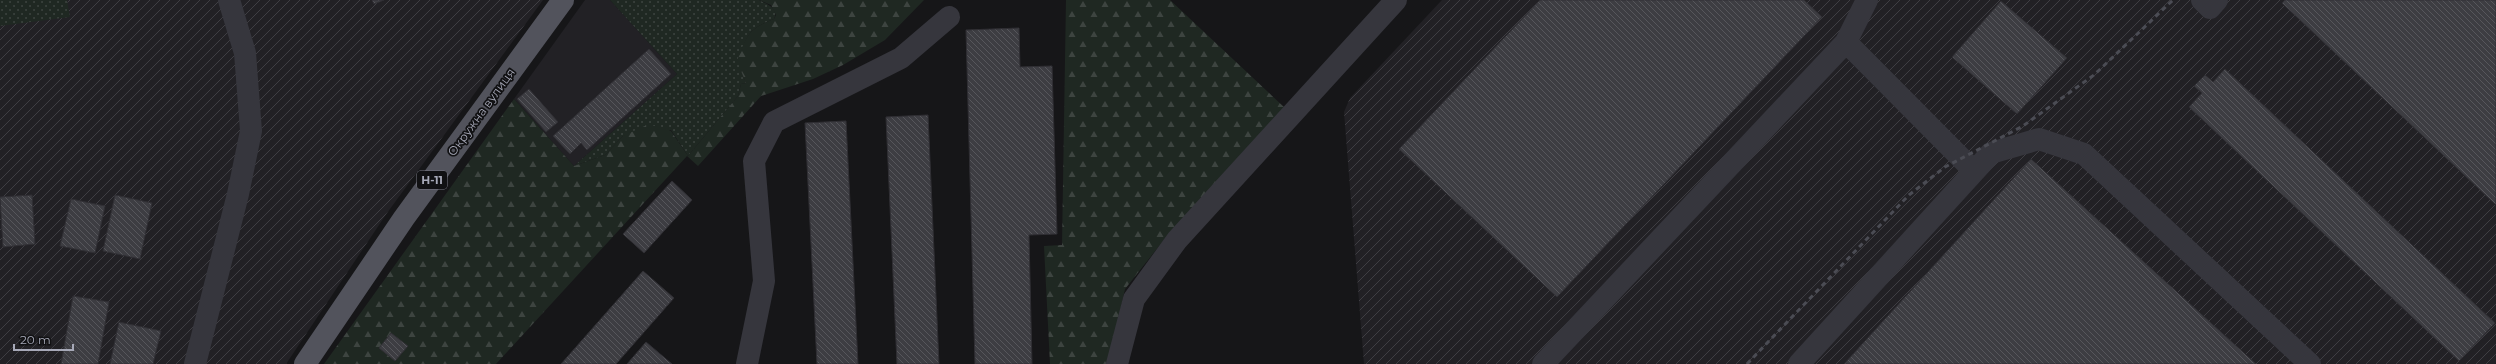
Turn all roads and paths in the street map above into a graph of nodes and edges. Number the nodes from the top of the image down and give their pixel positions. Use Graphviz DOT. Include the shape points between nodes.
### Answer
graph roads {
  1 [pos="229,0"];
  2 [pos="563,0"];
  3 [pos="1396,0"];
  4 [pos="1867,0"];
  5 [pos="2202,0"];
  6 [pos="2217,0"];
  7 [pos="949,17"];
  8 [pos="1846,42"];
  9 [pos="1974,171"];
  10 [pos="195,364"];
  11 [pos="305,364"];
  12 [pos="747,364"];
  13 [pos="1117,364"];
  14 [pos="1543,364"];
  15 [pos="1799,364"];
  16 [pos="2310,364"];
  1 -- 10 [label="street" via="245,53 251,131 238,194"];
  2 -- 11 [label="main road, Окружна вулиця / Н-11" via="404,218"];
  3 -- 13 [label="street" via="1177,240 1134,299"];
  4 -- 8 [label="street"];
  5 -- 6 [label="street" via="2210,8"];
  7 -- 12 [label="street" via="901,58 774,122 754,161 764,281"];
  8 -- 9 [label="street"];
  8 -- 14 [label="street"];
  9 -- 15 [label="street"];
  9 -- 16 [label="street" via="1991,153 2039,139 2084,154"];
}
